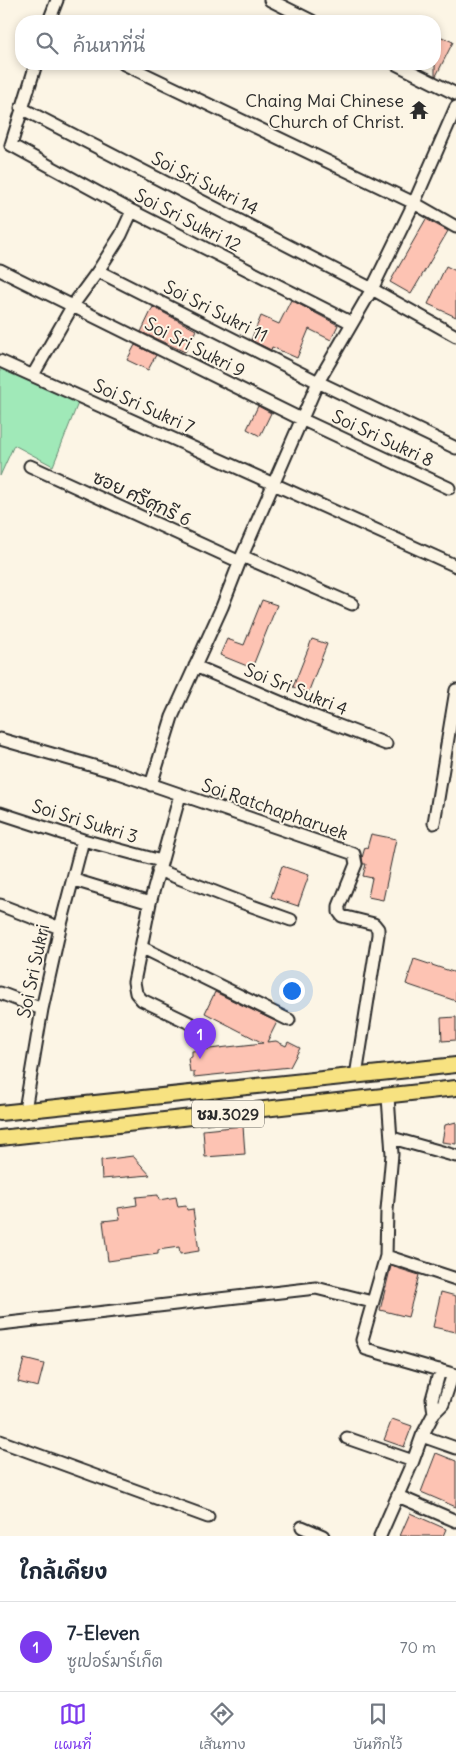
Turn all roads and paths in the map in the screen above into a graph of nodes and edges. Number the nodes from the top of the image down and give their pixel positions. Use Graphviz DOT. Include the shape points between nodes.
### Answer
graph roads {
  1 [pos="57,0"];
  2 [pos="270,0"];
  3 [pos="51,15"];
  4 [pos="300,15"];
  5 [pos="34,70"];
  6 [pos="137,70"];
  7 [pos="408,70"];
  8 [pos="456,94"];
  9 [pos="21,108"];
  10 [pos="456,108"];
  11 [pos="453,119"];
  12 [pos="414,203"];
  13 [pos="132,211"];
  14 [pos="456,227"];
  15 [pos="0,270"];
  16 [pos="98,271"];
  17 [pos="372,289"];
  18 [pos="74,305"];
  19 [pos="352,323"];
  20 [pos="456,336"];
  21 [pos="0,361"];
  22 [pos="33,375"];
  23 [pos="318,382"];
  24 [pos="301,419"];
  25 [pos="456,448"];
  26 [pos="30,466"];
  27 [pos="273,484"];
  28 [pos="450,488"];
  29 [pos="241,559"];
  30 [pos="456,566"];
  31 [pos="352,604"];
  32 [pos="194,666"];
  33 [pos="456,690"];
  34 [pos="0,738"];
  35 [pos="386,744"];
  36 [pos="151,785"];
  37 [pos="180,795"];
  38 [pos="0,813"];
  39 [pos="434,823"];
  40 [pos="83,840"];
  41 [pos="159,866"];
  42 [pos="74,880"];
  43 [pos="150,903"];
  44 [pos="0,905"];
  45 [pos="290,920"];
  46 [pos="60,928"];
  47 [pos="141,947"];
  48 [pos="0,993"];
  49 [pos="42,1009"];
  50 [pos="289,1020"];
  51 [pos="200,1028"];
  52 [pos="456,1065"];
  53 [pos="356,1076"];
  54 [pos="456,1088"];
  55 [pos="388,1097"];
  56 [pos="25,1110"];
  57 [pos="0,1113"];
  58 [pos="0,1138"];
  59 [pos="392,1138"];
  60 [pos="456,1156"];
  61 [pos="386,1256"];
  62 [pos="456,1279"];
  63 [pos="372,1302"];
  64 [pos="0,1324"];
  65 [pos="440,1370"];
  66 [pos="454,1374"];
  67 [pos="434,1413"];
  68 [pos="422,1436"];
  69 [pos="347,1438"];
  70 [pos="0,1441"];
  71 [pos="456,1448"];
  72 [pos="413,1461"];
  73 [pos="398,1496"];
  74 [pos="208,1517"];
  75 [pos="456,1521"];
  76 [pos="302,1527"];
  77 [pos="323,1536"];
  78 [pos="380,1536"];
  1 -- 3 [label="street"];
  2 -- 4 [label="street"];
  5 -- 9 [label="street"];
  6 -- 12 [label="street"];
  7 -- 8 [label="street"];
  9 -- 13 [label="street, Soi Sri Sukri 12" via="11,145"];
  9 -- 17 [label="street, Soi Sri Sukri 14"];
  10 -- 11 [label="street"];
  11 -- 12 [label="street"];
  12 -- 14 [label="street"];
  12 -- 17 [label="street"];
  13 -- 16 [label="street"];
  13 -- 19 [label="street, Soi Sri Sukri 12"];
  15 -- 18 [label="street, Soi Sri Sukri 9"];
  16 -- 18 [label="street"];
  16 -- 23 [label="street, Soi Sri Sukri 11"];
  17 -- 19 [label="street"];
  17 -- 20 [label="street, Soi Sri Sukri 14"];
  18 -- 22 [label="street"];
  18 -- 24 [label="street, Soi Sri Sukri 9"];
  19 -- 23 [label="street"];
  21 -- 22 [label="street, Soi Sri Sukri 7"];
  22 -- 27 [label="street, Soi Sri Sukri 7"];
  23 -- 24 [label="street"];
  23 -- 25 [label="street, Soi Sri Sukri 11"];
  24 -- 27 [label="street"];
  24 -- 28 [label="street, Soi Sri Sukri 8"];
  26 -- 29 [label="street, ซอย ศรีศุกรี 6"];
  27 -- 29 [label="street"];
  27 -- 30 [label="street, Soi Sri Sukri 7"];
  29 -- 31 [label="street, ซอย ศรีศุกรี 6"];
  29 -- 32 [label="street"];
  32 -- 35 [label="street, Soi Sri Sukri 4"];
  32 -- 36 [label="street" via="168,729"];
  33 -- 39 [label="street"];
  34 -- 36 [label="street, Soi Ratchapharuek"];
  36 -- 37 [label="street, Soi Ratchapharuek"];
  37 -- 41 [label="street"];
  37 -- 53 [label="street, Soi Ratchapharuek" via="354,854 356,864 339,912 342,916 374,924 378,929"];
  38 -- 40 [label="street, Soi Sri Sukri 3"];
  40 -- 41 [label="street, Soi Sri Sukri 3"];
  40 -- 42 [label="street, Soi Sri Sukri"];
  41 -- 43 [label="street"];
  41 -- 45 [label="street, Soi Sri Sukri 3"];
  42 -- 43 [label="street"];
  42 -- 46 [label="street, Soi Sri Sukri"];
  43 -- 47 [label="street"];
  44 -- 46 [label="street"];
  46 -- 49 [label="street, Soi Sri Sukri"];
  47 -- 50 [label="street"];
  47 -- 51 [label="street" via="134,982 136,992 142,1000"];
  48 -- 49 [label="street"];
  49 -- 56 [label="street, Soi Sri Sukri"];
  52 -- 53 [label="main road, ชม.3029"];
  53 -- 56 [label="main road, ชม.3029"];
  54 -- 55 [label="main road, ชม.3029"];
  55 -- 58 [label="main road, ชม.3029"];
  55 -- 59 [label="street"];
  56 -- 57 [label="main road, ชม.3029"];
  59 -- 60 [label="street"];
  59 -- 61 [label="street"];
  61 -- 62 [label="street"];
  61 -- 63 [label="street"];
  63 -- 64 [label="street" via="316,1288"];
  63 -- 65 [label="street" via="362,1340 366,1349"];
  65 -- 66 [label="street"];
  65 -- 67 [label="street" via="432,1399"];
  66 -- 67 [label="street" via="442,1404"];
  67 -- 68 [label="street"];
  68 -- 71 [label="street"];
  68 -- 72 [label="street"];
  69 -- 72 [label="street"];
  70 -- 74 [label="street"];
  72 -- 73 [label="street"];
  73 -- 75 [label="street"];
  73 -- 78 [label="street"];
  76 -- 77 [label="street"];
}
